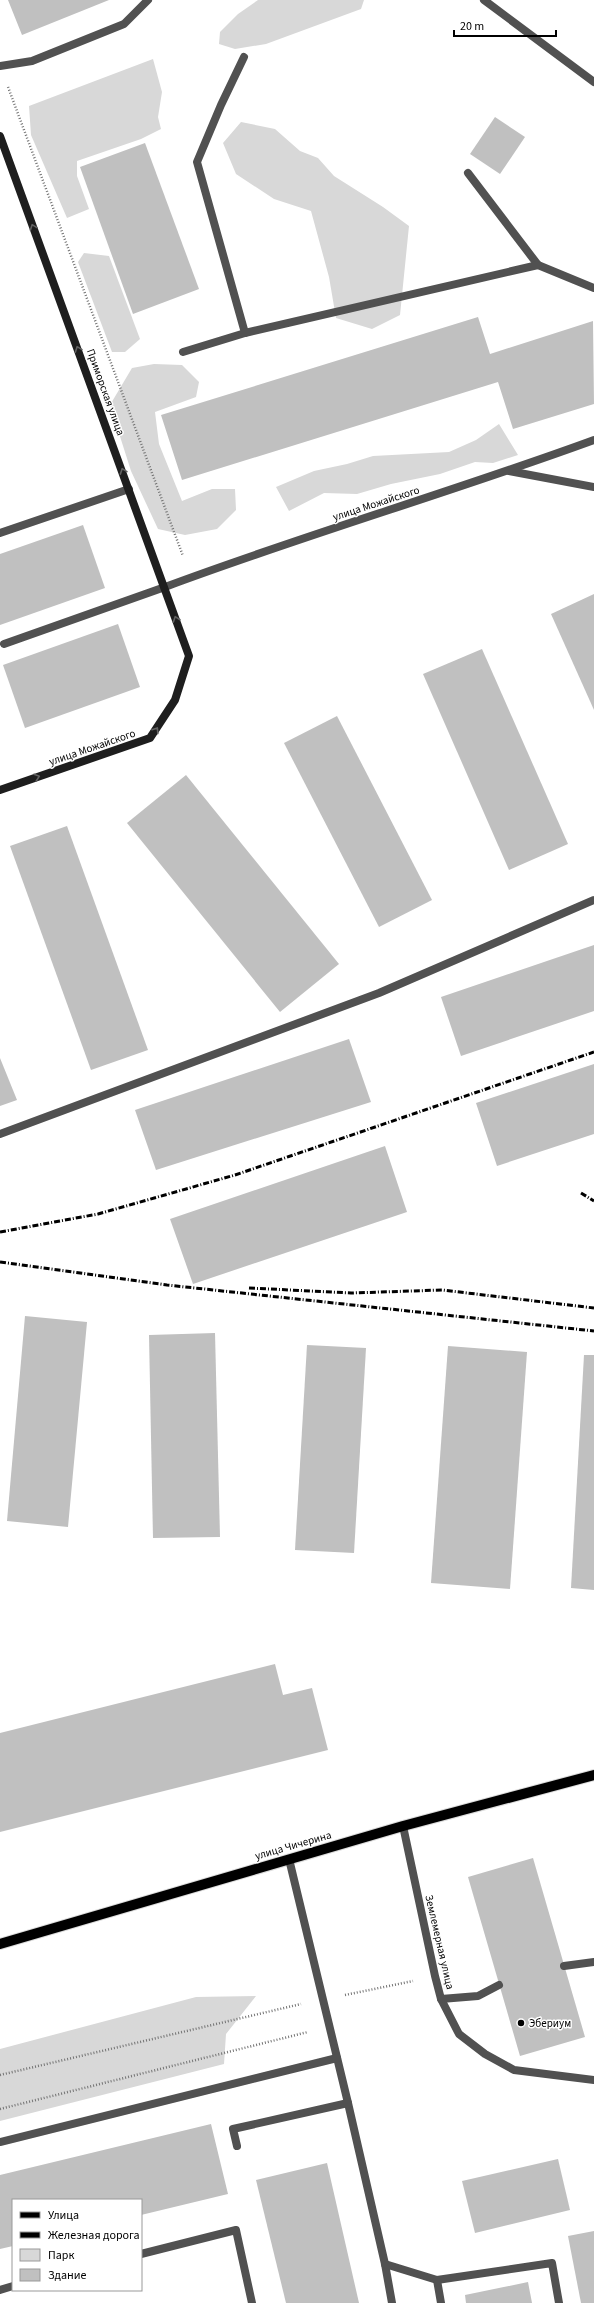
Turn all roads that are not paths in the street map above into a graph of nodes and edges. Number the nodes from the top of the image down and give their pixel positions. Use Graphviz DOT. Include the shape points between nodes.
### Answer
graph roads {
  1 [pos="148,0"];
  2 [pos="484,0"];
  3 [pos="244,57"];
  4 [pos="0,66"];
  5 [pos="594,82"];
  6 [pos="0,136"];
  7 [pos="468,173"];
  8 [pos="538,265"];
  9 [pos="594,288"];
  10 [pos="245,333"];
  11 [pos="183,352"];
  12 [pos="594,440"];
  13 [pos="509,471"];
  14 [pos="594,487"];
  15 [pos="129,488"];
  16 [pos="0,533"];
  17 [pos="165,587"];
  18 [pos="4,644"];
  19 [pos="189,656"];
  20 [pos="0,790"];
  21 [pos="594,900"];
  22 [pos="0,1134"];
  23 [pos="594,1775"];
  24 [pos="403,1826"];
  25 [pos="289,1859"];
  26 [pos="0,1944"];
  27 [pos="594,1962"];
  28 [pos="564,1966"];
  29 [pos="499,1985"];
  30 [pos="441,1999"];
  31 [pos="337,2058"];
  32 [pos="594,2080"];
  33 [pos="348,2103"];
  34 [pos="0,2142"];
  35 [pos="237,2146"];
  36 [pos="142,2254"];
  37 [pos="385,2264"];
  38 [pos="437,2280"];
  39 [pos="12,2286"];
  40 [pos="0,2290"];
  41 [pos="252,2303"];
  42 [pos="392,2303"];
  43 [pos="441,2303"];
  44 [pos="559,2303"];
  1 -- 4 [label="street" via="124,24 32,61"];
  2 -- 5 [label="street"];
  3 -- 10 [label="street" via="197,162"];
  15 -- 6 [label="main road, Приморская улица, one-way"];
  7 -- 8 [label="street"];
  8 -- 9 [label="street"];
  8 -- 10 [label="street"];
  10 -- 11 [label="street"];
  12 -- 13 [label="street, улица Можайского"];
  13 -- 14 [label="street"];
  13 -- 17 [label="street, улица Можайского"];
  15 -- 16 [label="street"];
  15 -- 17 [label="main road, Приморская улица"];
  17 -- 18 [label="street, улица Можайского"];
  19 -- 17 [label="main road, Приморская улица, one-way"];
  20 -- 19 [label="main road, улица Можайского, one-way" via="150,738 175,700"];
  21 -- 22 [label="street" via="379,993"];
  23 -- 24 [label="main road, улица Чичерина"];
  24 -- 25 [label="main road, улица Чичерина"];
  24 -- 30 [label="street, Землемерная улица"];
  25 -- 26 [label="main road, улица Чичерина"];
  25 -- 31 [label="street"];
  27 -- 28 [label="street"];
  29 -- 30 [label="street" via="478,1996"];
  30 -- 32 [label="street, Землемерная улица" via="458,2034 485,2054 514,2070"];
  31 -- 33 [label="street"];
  31 -- 34 [label="street"];
  33 -- 35 [label="street" via="233,2129"];
  33 -- 37 [label="street"];
  36 -- 41 [label="street" via="236,2230"];
  37 -- 38 [label="street"];
  37 -- 42 [label="street"];
  38 -- 43 [label="street"];
  38 -- 44 [label="street" via="552,2263"];
  39 -- 40 [label="street"];
}
